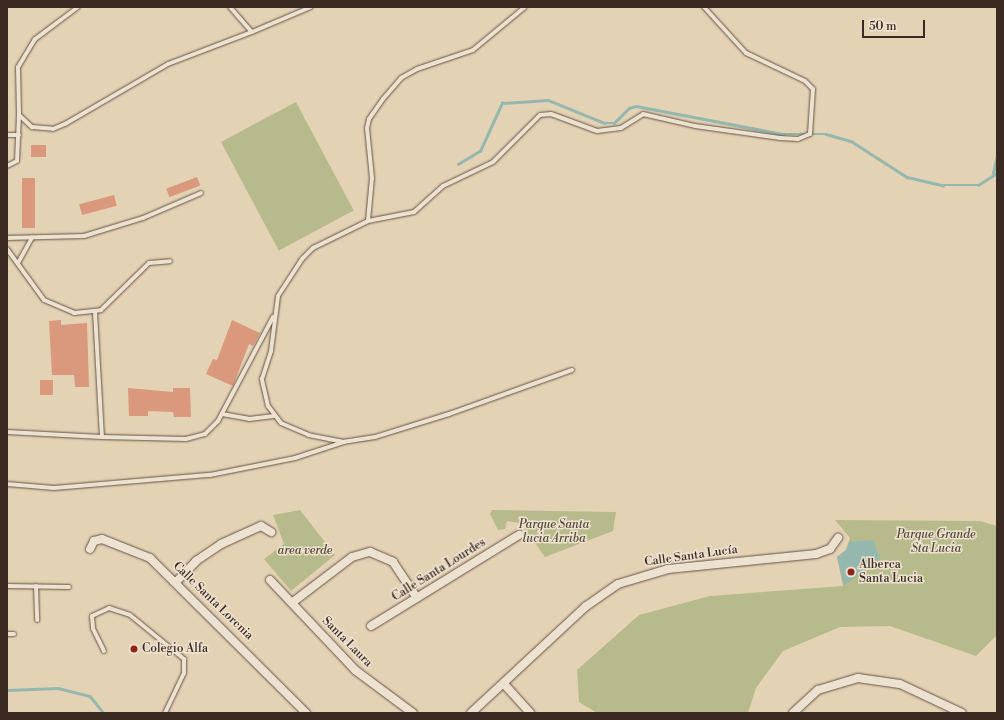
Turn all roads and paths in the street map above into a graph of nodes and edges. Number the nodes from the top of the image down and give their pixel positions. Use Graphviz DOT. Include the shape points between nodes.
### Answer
graph roads {
  1 [pos="78,7"];
  2 [pos="230,7"];
  3 [pos="312,7"];
  4 [pos="525,7"];
  5 [pos="704,7"];
  6 [pos="252,32"];
  7 [pos="19,116"];
  8 [pos="7,135"];
  9 [pos="19,135"];
  10 [pos="7,166"];
  11 [pos="201,194"];
  12 [pos="368,221"];
  13 [pos="7,238"];
  14 [pos="32,238"];
  15 [pos="7,249"];
  16 [pos="170,261"];
  17 [pos="18,263"];
  18 [pos="95,312"];
  19 [pos="274,315"];
  20 [pos="572,370"];
  21 [pos="222,414"];
  22 [pos="274,416"];
  23 [pos="7,432"];
  24 [pos="102,437"];
  25 [pos="344,442"];
  26 [pos="7,484"];
  27 [pos="271,532"];
  28 [pos="519,535"];
  29 [pos="838,538"];
  30 [pos="90,549"];
  31 [pos="270,580"];
  32 [pos="176,581"];
  33 [pos="7,586"];
  34 [pos="36,586"];
  35 [pos="69,587"];
  36 [pos="417,598"];
  37 [pos="293,602"];
  38 [pos="37,620"];
  39 [pos="372,626"];
  40 [pos="7,634"];
  41 [pos="14,634"];
  42 [pos="104,651"];
  43 [pos="505,684"];
  44 [pos="164,713"];
  45 [pos="306,713"];
  46 [pos="412,713"];
  47 [pos="471,713"];
  48 [pos="530,713"];
  49 [pos="793,713"];
  50 [pos="962,713"];
  1 -- 7 [label="lane" via="34,39 25,53 18,67 16,85"];
  2 -- 6 [label="lane"];
  3 -- 6 [label="lane"];
  4 -- 12 [label="lane" via="473,50 401,78 383,99 369,119 367,128 372,178"];
  5 -- 12 [label="lane" via="746,53 805,81 812,89 810,134 798,139 780,138 695,126 643,114 621,128 597,131 545,114 534,119 493,162 443,186 414,212"];
  6 -- 7 [label="lane" via="168,64 53,129 32,127"];
  7 -- 9 [label="lane"];
  8 -- 9 [label="lane"];
  9 -- 10 [label="lane" via="17,162"];
  11 -- 14 [label="lane" via="99,232 66,238"];
  12 -- 19 [label="lane" via="313,248 302,259 278,296"];
  13 -- 14 [label="lane"];
  14 -- 17 [label="lane"];
  15 -- 17 [label="lane"];
  16 -- 18 [label="lane" via="149,263 107,306"];
  17 -- 18 [label="lane" via="44,300 74,313"];
  18 -- 24 [label="lane"];
  19 -- 21 [label="lane"];
  19 -- 22 [label="lane" via="271,351 262,378 262,393"];
  20 -- 25 [label="lane" via="449,414 368,439"];
  21 -- 22 [label="lane" via="249,419"];
  21 -- 24 [label="lane" via="213,428 195,438"];
  22 -- 25 [label="lane" via="309,435"];
  23 -- 24 [label="lane"];
  25 -- 26 [label="lane" via="295,458 210,475 54,488"];
  27 -- 32 [label="street" via="261,526 221,544 196,561"];
  28 -- 36 [label="street, Calle Santa Lourdes"];
  29 -- 43 [label="street, Calle Santa Lucía" via="830,549 816,554 662,570 618,584 585,607"];
  30 -- 32 [label="street, Calle Santa Lorenia" via="98,539 116,542 150,558"];
  31 -- 37 [label="street, Santa Laura"];
  32 -- 45 [label="street, Calle Santa Lorenia"];
  33 -- 34 [label="lane"];
  34 -- 35 [label="lane"];
  34 -- 38 [label="lane"];
  36 -- 37 [label="street" via="393,562 370,552 352,557"];
  36 -- 39 [label="street, Calle Santa Lourdes"];
  37 -- 46 [label="street, Santa Laura" via="355,670"];
  40 -- 41 [label="lane"];
  42 -- 44 [label="lane" via="92,628 92,616 109,608 130,615 184,659 184,673"];
  43 -- 47 [label="street, Calle Santa Lucía"];
  43 -- 48 [label="street"];
  49 -- 50 [label="street" via="818,690 858,678 900,684"];
}
